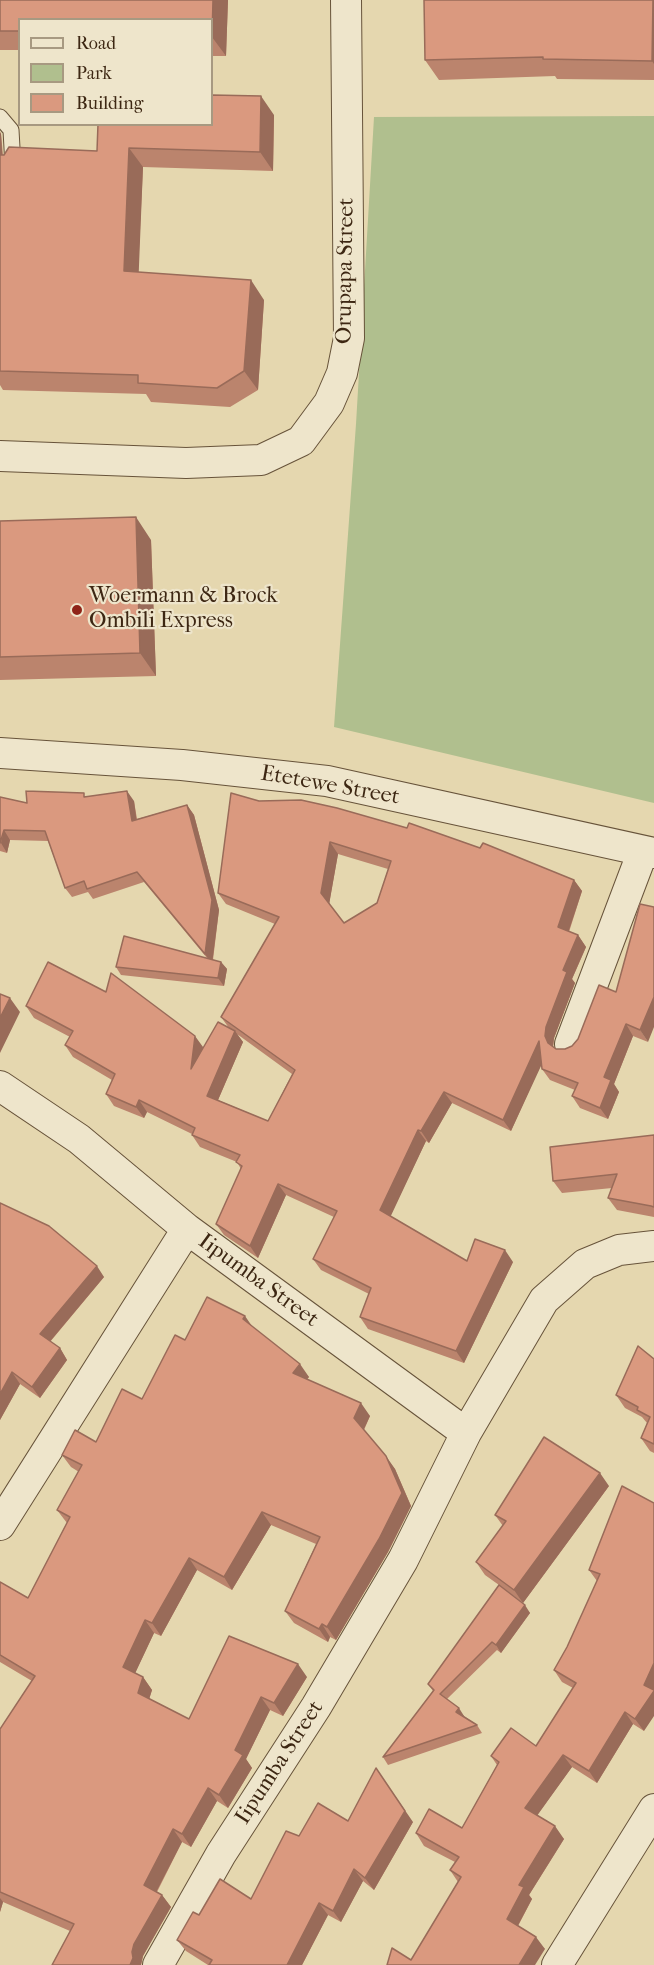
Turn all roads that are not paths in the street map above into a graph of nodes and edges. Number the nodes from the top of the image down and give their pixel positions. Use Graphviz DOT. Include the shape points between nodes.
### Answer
graph roads {
  1 [pos="346,0"];
  2 [pos="0,117"];
  3 [pos="13,166"];
  4 [pos="0,456"];
  5 [pos="0,753"];
  6 [pos="648,852"];
  7 [pos="570,1044"];
  8 [pos="0,1086"];
  9 [pos="187,1229"];
  10 [pos="654,1246"];
  11 [pos="466,1433"];
  12 [pos="0,1524"];
  13 [pos="654,1809"];
  14 [pos="158,1965"];
  15 [pos="557,1965"];
  1 -- 4 [label="street, Orupapa Street" via="348,338 342,373 329,403 308,432 301,441 261,460 186,463"];
  2 -- 3 [label="lane" via="11,130"];
  5 -- 6 [label="street, Etetewe Street" via="182,765 327,781"];
  6 -- 7 [label="street"];
  8 -- 9 [label="street" via="79,1139"];
  9 -- 11 [label="street, Iipumba Street"];
  9 -- 12 [label="street, Iipumba Street"];
  10 -- 11 [label="street, Iipumba Street" via="619,1250 585,1264 544,1300"];
  11 -- 14 [label="street, Iipumba Street" via="403,1560 316,1707 221,1854"];
  13 -- 15 [label="street"];
}
